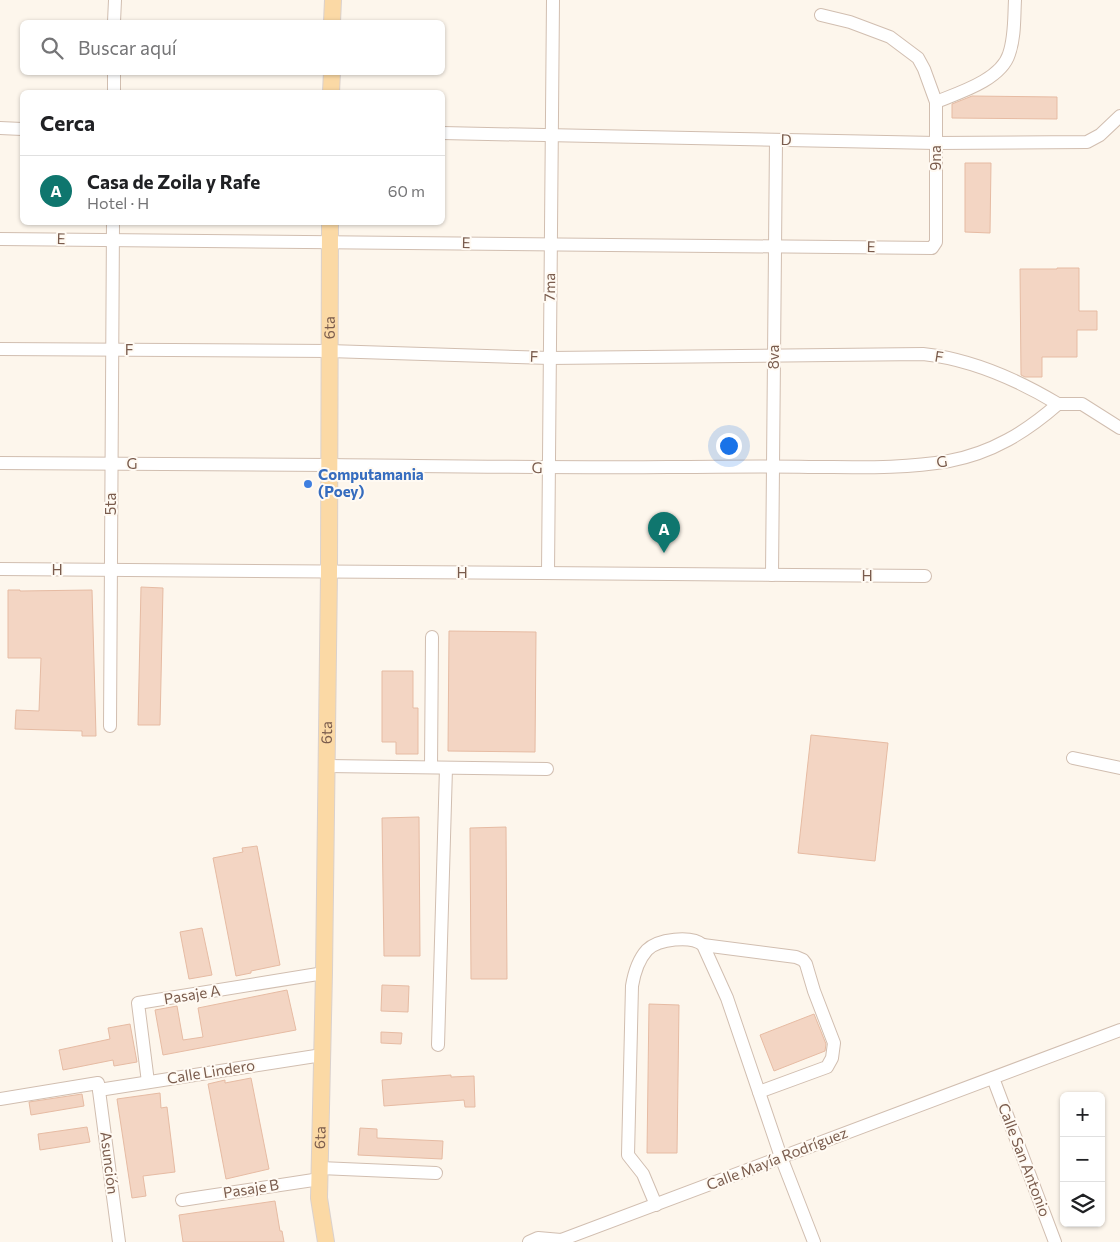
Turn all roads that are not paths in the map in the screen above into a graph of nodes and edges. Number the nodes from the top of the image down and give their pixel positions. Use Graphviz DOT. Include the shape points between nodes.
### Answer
graph roads {
  1 [pos="114,0"];
  2 [pos="333,0"];
  3 [pos="553,0"];
  4 [pos="1015,0"];
  5 [pos="821,15"];
  6 [pos="114,20"];
  7 [pos="332,20"];
  8 [pos="114,75"];
  9 [pos="332,75"];
  10 [pos="114,90"];
  11 [pos="331,90"];
  12 [pos="936,102"];
  13 [pos="1120,116"];
  14 [pos="0,128"];
  15 [pos="20,129"];
  16 [pos="445,134"];
  17 [pos="552,136"];
  18 [pos="776,140"];
  19 [pos="936,144"];
  20 [pos="113,225"];
  21 [pos="330,225"];
  22 [pos="0,239"];
  23 [pos="113,240"];
  24 [pos="330,242"];
  25 [pos="551,244"];
  26 [pos="775,246"];
  27 [pos="932,248"];
  28 [pos="0,349"];
  29 [pos="112,350"];
  30 [pos="329,351"];
  31 [pos="774,356"];
  32 [pos="550,358"];
  33 [pos="1058,404"];
  34 [pos="1120,428"];
  35 [pos="0,463"];
  36 [pos="112,464"];
  37 [pos="330,465"];
  38 [pos="773,466"];
  39 [pos="549,468"];
  40 [pos="0,570"];
  41 [pos="111,570"];
  42 [pos="329,572"];
  43 [pos="548,573"];
  44 [pos="772,575"];
  45 [pos="925,576"];
  46 [pos="432,637"];
  47 [pos="110,726"];
  48 [pos="1073,758"];
  49 [pos="327,766"];
  50 [pos="430,767"];
  51 [pos="446,768"];
  52 [pos="1120,768"];
  53 [pos="547,769"];
  54 [pos="703,944"];
  55 [pos="324,973"];
  56 [pos="1120,1030"];
  57 [pos="438,1045"];
  58 [pos="322,1055"];
  59 [pos="993,1078"];
  60 [pos="148,1082"];
  61 [pos="99,1087"];
  62 [pos="758,1092"];
  63 [pos="0,1099"];
  64 [pos="781,1157"];
  65 [pos="436,1172"];
  66 [pos="320,1173"];
  67 [pos="182,1200"];
  68 [pos="656,1205"];
  69 [pos="583,1237"];
  70 [pos="560,1241"];
  71 [pos="119,1242"];
  72 [pos="326,1242"];
  73 [pos="529,1242"];
  74 [pos="814,1242"];
  75 [pos="1055,1242"];
  1 -- 6 [label="street"];
  2 -- 7 [label="main road"];
  3 -- 17 [label="street, 7ma"];
  4 -- 12 [label="street" via="1012,43 1003,67 977,85"];
  5 -- 12 [label="street, 9na" via="890,37 918,58"];
  8 -- 10 [label="street"];
  9 -- 11 [label="main road"];
  12 -- 19 [label="street, 9na"];
  13 -- 19 [label="street, D" via="1094,140 1087,142"];
  14 -- 15 [label="street"];
  16 -- 17 [label="street, D"];
  17 -- 18 [label="street, D"];
  17 -- 25 [label="street, 7ma"];
  18 -- 19 [label="street, D"];
  18 -- 26 [label="street, 8va"];
  19 -- 27 [label="street, 9na" via="936,242"];
  20 -- 23 [label="street, 5ta"];
  21 -- 24 [label="main road, 6ta"];
  22 -- 23 [label="street, E"];
  23 -- 24 [label="street, E"];
  23 -- 29 [label="street, 5ta"];
  24 -- 25 [label="street, E"];
  24 -- 30 [label="main road, 6ta"];
  25 -- 26 [label="street, E"];
  25 -- 32 [label="street, 7ma"];
  26 -- 27 [label="street, E"];
  26 -- 31 [label="street, 8va"];
  28 -- 29 [label="street, F"];
  29 -- 30 [label="street, F"];
  29 -- 36 [label="street, 5ta"];
  30 -- 32 [label="street, F"];
  30 -- 37 [label="main road, 6ta"];
  31 -- 32 [label="street, F"];
  31 -- 33 [label="street, F" via="943,356 1017,382"];
  31 -- 38 [label="street, 8va"];
  32 -- 39 [label="street, 7ma"];
  33 -- 34 [label="street" via="1082,404"];
  33 -- 38 [label="street, G" via="1036,424 1010,440 953,460 886,467"];
  35 -- 36 [label="street, G"];
  36 -- 37 [label="street, G"];
  36 -- 41 [label="street, 5ta"];
  37 -- 39 [label="street, G"];
  37 -- 42 [label="main road, 6ta"];
  38 -- 39 [label="street, G"];
  38 -- 44 [label="street, 8va"];
  39 -- 43 [label="street, 7ma"];
  40 -- 41 [label="street, H"];
  41 -- 42 [label="street, H"];
  41 -- 47 [label="street, 5ta"];
  42 -- 43 [label="street, H"];
  42 -- 49 [label="main road, 6ta"];
  43 -- 44 [label="street, H"];
  44 -- 45 [label="street, H"];
  46 -- 50 [label="street"];
  48 -- 52 [label="street"];
  49 -- 50 [label="street"];
  49 -- 55 [label="main road, 6ta"];
  50 -- 51 [label="street"];
  51 -- 53 [label="street"];
  51 -- 57 [label="street"];
  54 -- 62 [label="street" via="727,998"];
  54 -- 62 [label="street" via="796,957 806,964 834,1044 832,1058 827,1067"];
  54 -- 68 [label="street" via="686,938 654,946 638,965 632,986 628,1155 643,1174"];
  55 -- 58 [label="main road, 6ta"];
  55 -- 60 [label="street, Pasaje A" via="138,1003"];
  56 -- 59 [label="street, Calle Mayía Rodríguez"];
  58 -- 60 [label="street, Calle Lindero"];
  58 -- 66 [label="main road, 6ta"];
  59 -- 64 [label="street, Calle Mayía Rodríguez"];
  59 -- 75 [label="street, Calle San Antonio"];
  60 -- 61 [label="street, Calle Lindero"];
  61 -- 63 [label="street, Calle Lindero"];
  61 -- 71 [label="street, Asunción"];
  62 -- 64 [label="street"];
  64 -- 68 [label="street, Calle Mayía Rodríguez"];
  64 -- 74 [label="street"];
  65 -- 66 [label="street, Pasaje B"];
  66 -- 67 [label="street, Pasaje B"];
  66 -- 72 [label="main road, 6ta" via="319,1198"];
  68 -- 69 [label="street, Calle Mayía Rodríguez"];
  69 -- 70 [label="street, Calle Mayía Rodríguez"];
  70 -- 73 [label="street, Calle Mayía Rodríguez" via="538,1238"];
}
